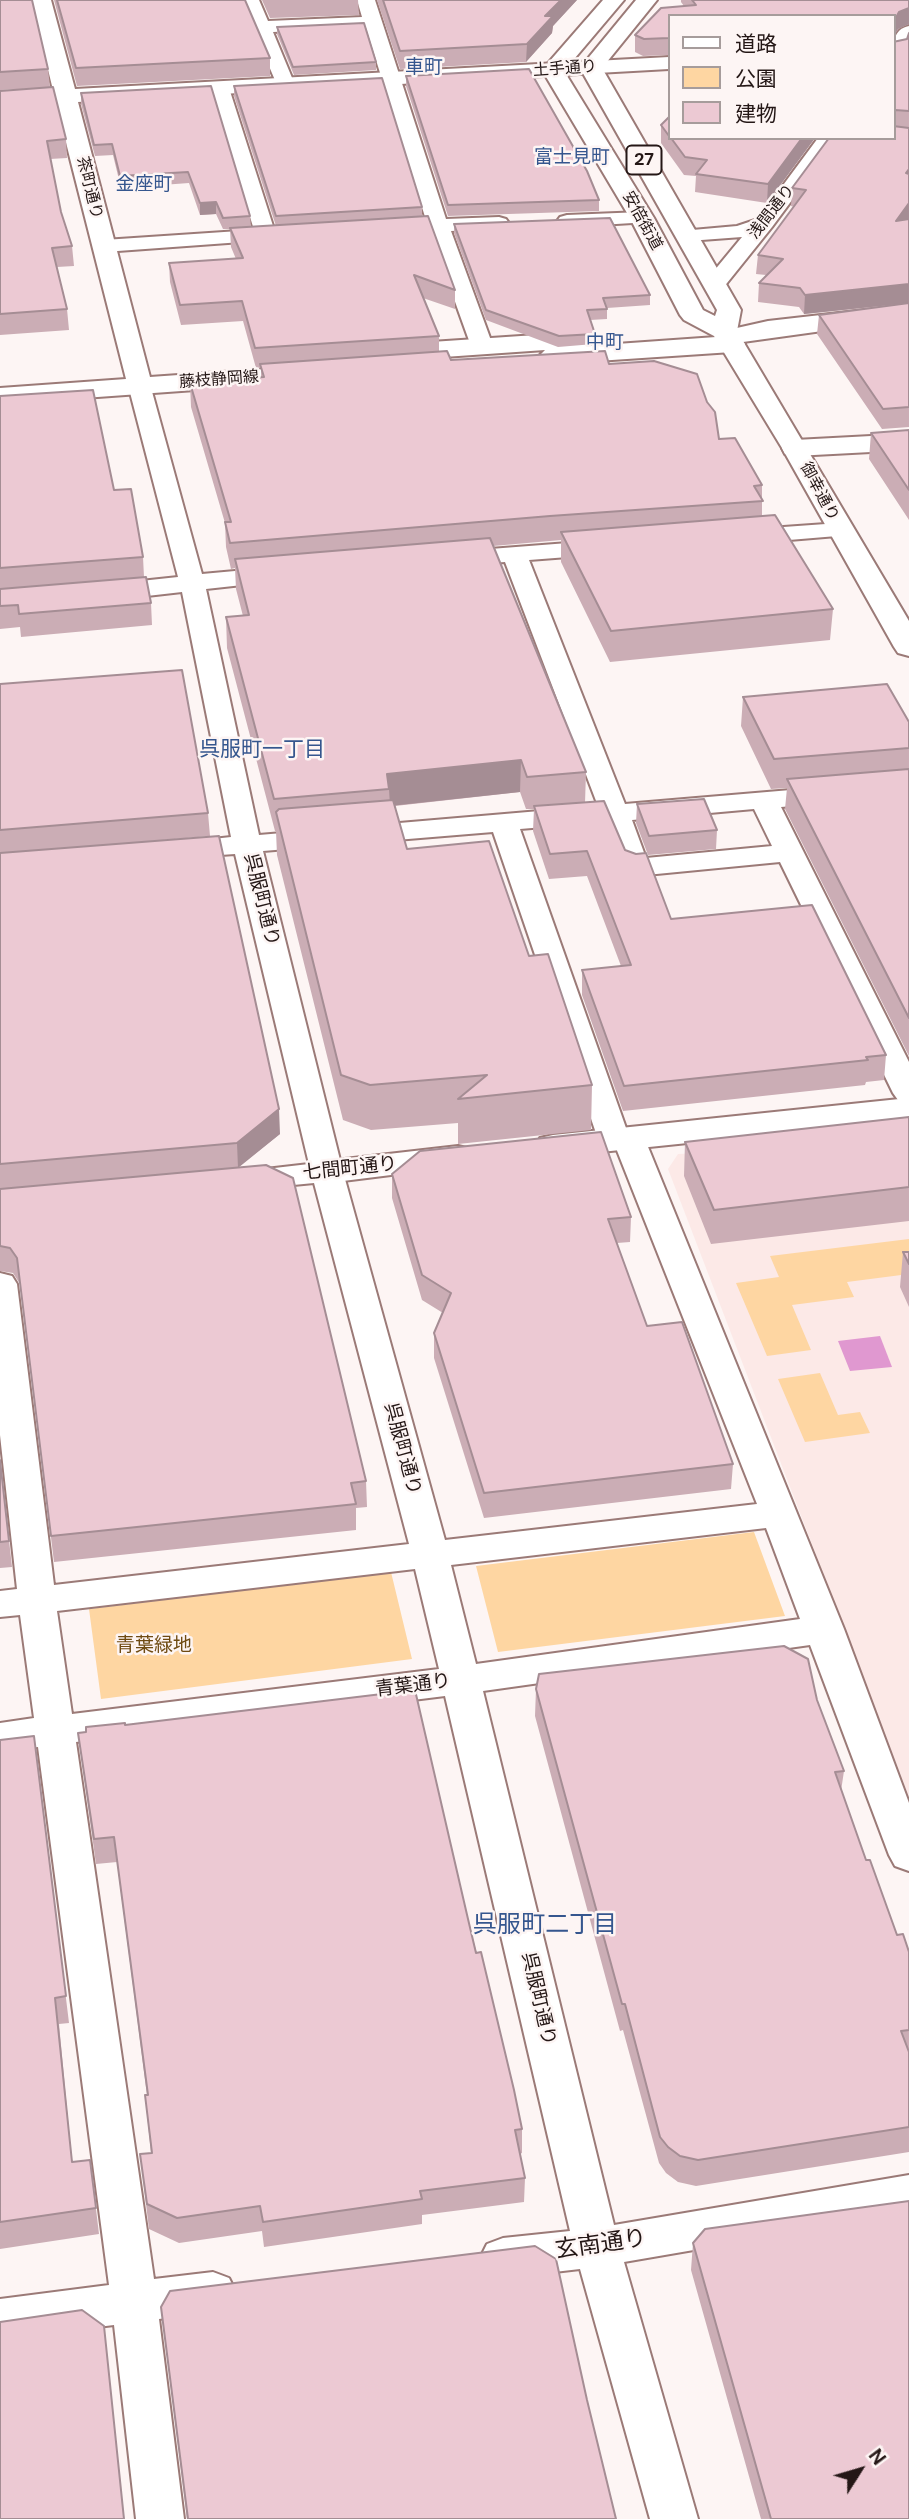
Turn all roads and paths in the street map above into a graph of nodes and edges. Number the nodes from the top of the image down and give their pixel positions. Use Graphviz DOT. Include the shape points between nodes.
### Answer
graph roads {
  1 [pos="41,0"];
  2 [pos="250,0"];
  3 [pos="366,0"];
  4 [pos="614,0"];
  5 [pos="648,0"];
  6 [pos="372,22"];
  7 [pos="262,27"];
  8 [pos="909,31"];
  9 [pos="895,50"];
  10 [pos="668,63"];
  11 [pos="591,68"];
  12 [pos="553,70"];
  13 [pos="391,79"];
  14 [pos="286,85"];
  15 [pos="220,88"];
  16 [pos="65,96"];
  17 [pos="0,100"];
  18 [pos="827,140"];
  19 [pos="642,218"];
  20 [pos="544,222"];
  21 [pos="517,223"];
  22 [pos="765,223"];
  23 [pos="438,225"];
  24 [pos="359,230"];
  25 [pos="292,234"];
  26 [pos="688,235"];
  27 [pos="266,236"];
  28 [pos="104,246"];
  29 [pos="715,283"];
  30 [pos="909,312"];
  31 [pos="728,337"];
  32 [pos="482,346"];
  33 [pos="330,364"];
  34 [pos="137,377"];
  35 [pos="0,378"];
  36 [pos="0,396"];
  37 [pos="909,442"];
  38 [pos="795,448"];
  39 [pos="840,530"];
  40 [pos="717,539"];
  41 [pos="636,545"];
  42 [pos="514,554"];
  43 [pos="433,561"];
  44 [pos="298,572"];
  45 [pos="192,582"];
  46 [pos="79,595"];
  47 [pos="909,648"];
  48 [pos="909,788"];
  49 [pos="764,801"];
  50 [pos="612,812"];
  51 [pos="504,822"];
  52 [pos="247,844"];
  53 [pos="146,853"];
  54 [pos="790,853"];
  55 [pos="909,1093"];
  56 [pos="909,1109"];
  57 [pos="621,1138"];
  58 [pos="327,1172"];
  59 [pos="218,1182"];
  60 [pos="0,1284"];
  61 [pos="779,1514"];
  62 [pos="430,1553"];
  63 [pos="19,1602"];
  64 [pos="825,1629"];
  65 [pos="462,1680"];
  66 [pos="57,1731"];
  67 [pos="0,1737"];
  68 [pos="909,1855"];
  69 [pos="909,2194"];
  70 [pos="597,2247"];
  71 [pos="461,2263"];
  72 [pos="257,2287"];
  73 [pos="134,2301"];
  74 [pos="0,2319"];
  75 [pos="160,2519"];
  76 [pos="674,2519"];
  1 -- 16 [label="main road, 茶町通り"];
  2 -- 7 [label="street"];
  3 -- 6 [label="street"];
  4 -- 12 [label="main road"];
  5 -- 11 [label="main road"];
  6 -- 7 [label="street"];
  6 -- 13 [label="street"];
  7 -- 14 [label="street"];
  8 -- 9 [label="street"];
  10 -- 11 [label="main road, 土手通り"];
  11 -- 12 [label="main road, 土手通り"];
  11 -- 26 [label="main road, 安倍街道 / 27"];
  12 -- 13 [label="main road, 土手通り"];
  12 -- 19 [label="main road, 安倍街道 / 27"];
  13 -- 14 [label="main road, 土手通り"];
  13 -- 23 [label="street"];
  14 -- 15 [label="main road, 土手通り"];
  15 -- 16 [label="main road, 土手通り"];
  15 -- 27 [label="street"];
  16 -- 17 [label="main road, 土手通り"];
  16 -- 28 [label="main road, 茶町通り"];
  18 -- 22 [label="street, 浅間通り"];
  19 -- 20 [label="street"];
  19 -- 31 [label="main road, 安倍街道 / 27" via="693,316"];
  21 -- 23 [label="street"];
  22 -- 26 [label="street" via="740,232"];
  22 -- 29 [label="street, 浅間通り"];
  23 -- 24 [label="street"];
  23 -- 32 [label="street"];
  25 -- 27 [label="street"];
  26 -- 29 [label="main road, 安倍街道 / 27"];
  27 -- 28 [label="street"];
  28 -- 34 [label="main road, 茶町通り"];
  29 -- 31 [label="main road, 安倍街道 / 27" via="729,310"];
  30 -- 31 [label="main road"];
  31 -- 32 [label="main road"];
  31 -- 32 [label="main road" via="365,362"];
  31 -- 38 [label="main road, 御幸通り / 27"];
  33 -- 34 [label="main road, 藤枝静岡線"];
  34 -- 35 [label="main road, 藤枝静岡線"];
  34 -- 36 [label="main road, 藤枝静岡線"];
  34 -- 45 [label="street, 呉服町通り"];
  37 -- 38 [label="main road"];
  38 -- 39 [label="main road, 御幸通り / 27"];
  39 -- 40 [label="street"];
  39 -- 47 [label="main road, 御幸通り / 27"];
  41 -- 42 [label="street"];
  42 -- 43 [label="street"];
  42 -- 50 [label="street"];
  44 -- 45 [label="street"];
  45 -- 46 [label="street"];
  45 -- 52 [label="street, 呉服町通り"];
  48 -- 49 [label="street"];
  49 -- 50 [label="street"];
  49 -- 54 [label="street"];
  50 -- 51 [label="street"];
  50 -- 54 [label="street" via="636,867"];
  51 -- 52 [label="street"];
  51 -- 57 [label="street"];
  52 -- 53 [label="street"];
  52 -- 58 [label="street, 呉服町通り"];
  54 -- 55 [label="street"];
  56 -- 57 [label="main road, 七間町通り"];
  57 -- 58 [label="main road, 七間町通り"];
  57 -- 61 [label="street"];
  58 -- 59 [label="street, 七間町通り"];
  58 -- 62 [label="street, 呉服町通り"];
  60 -- 63 [label="street"];
  61 -- 62 [label="street"];
  61 -- 64 [label="street"];
  62 -- 63 [label="street"];
  62 -- 65 [label="street, 呉服町通り"];
  63 -- 66 [label="street"];
  64 -- 65 [label="street, 青葉通り"];
  64 -- 68 [label="street"];
  65 -- 66 [label="street, 青葉通り"];
  65 -- 70 [label="street, 呉服町通り"];
  66 -- 67 [label="street, 青葉通り"];
  66 -- 73 [label="street"];
  69 -- 70 [label="street, 玄南通り"];
  70 -- 71 [label="street, 玄南通り"];
  70 -- 76 [label="street, 呉服町通り"];
  72 -- 73 [label="street"];
  73 -- 74 [label="street"];
  73 -- 75 [label="street"];
}
